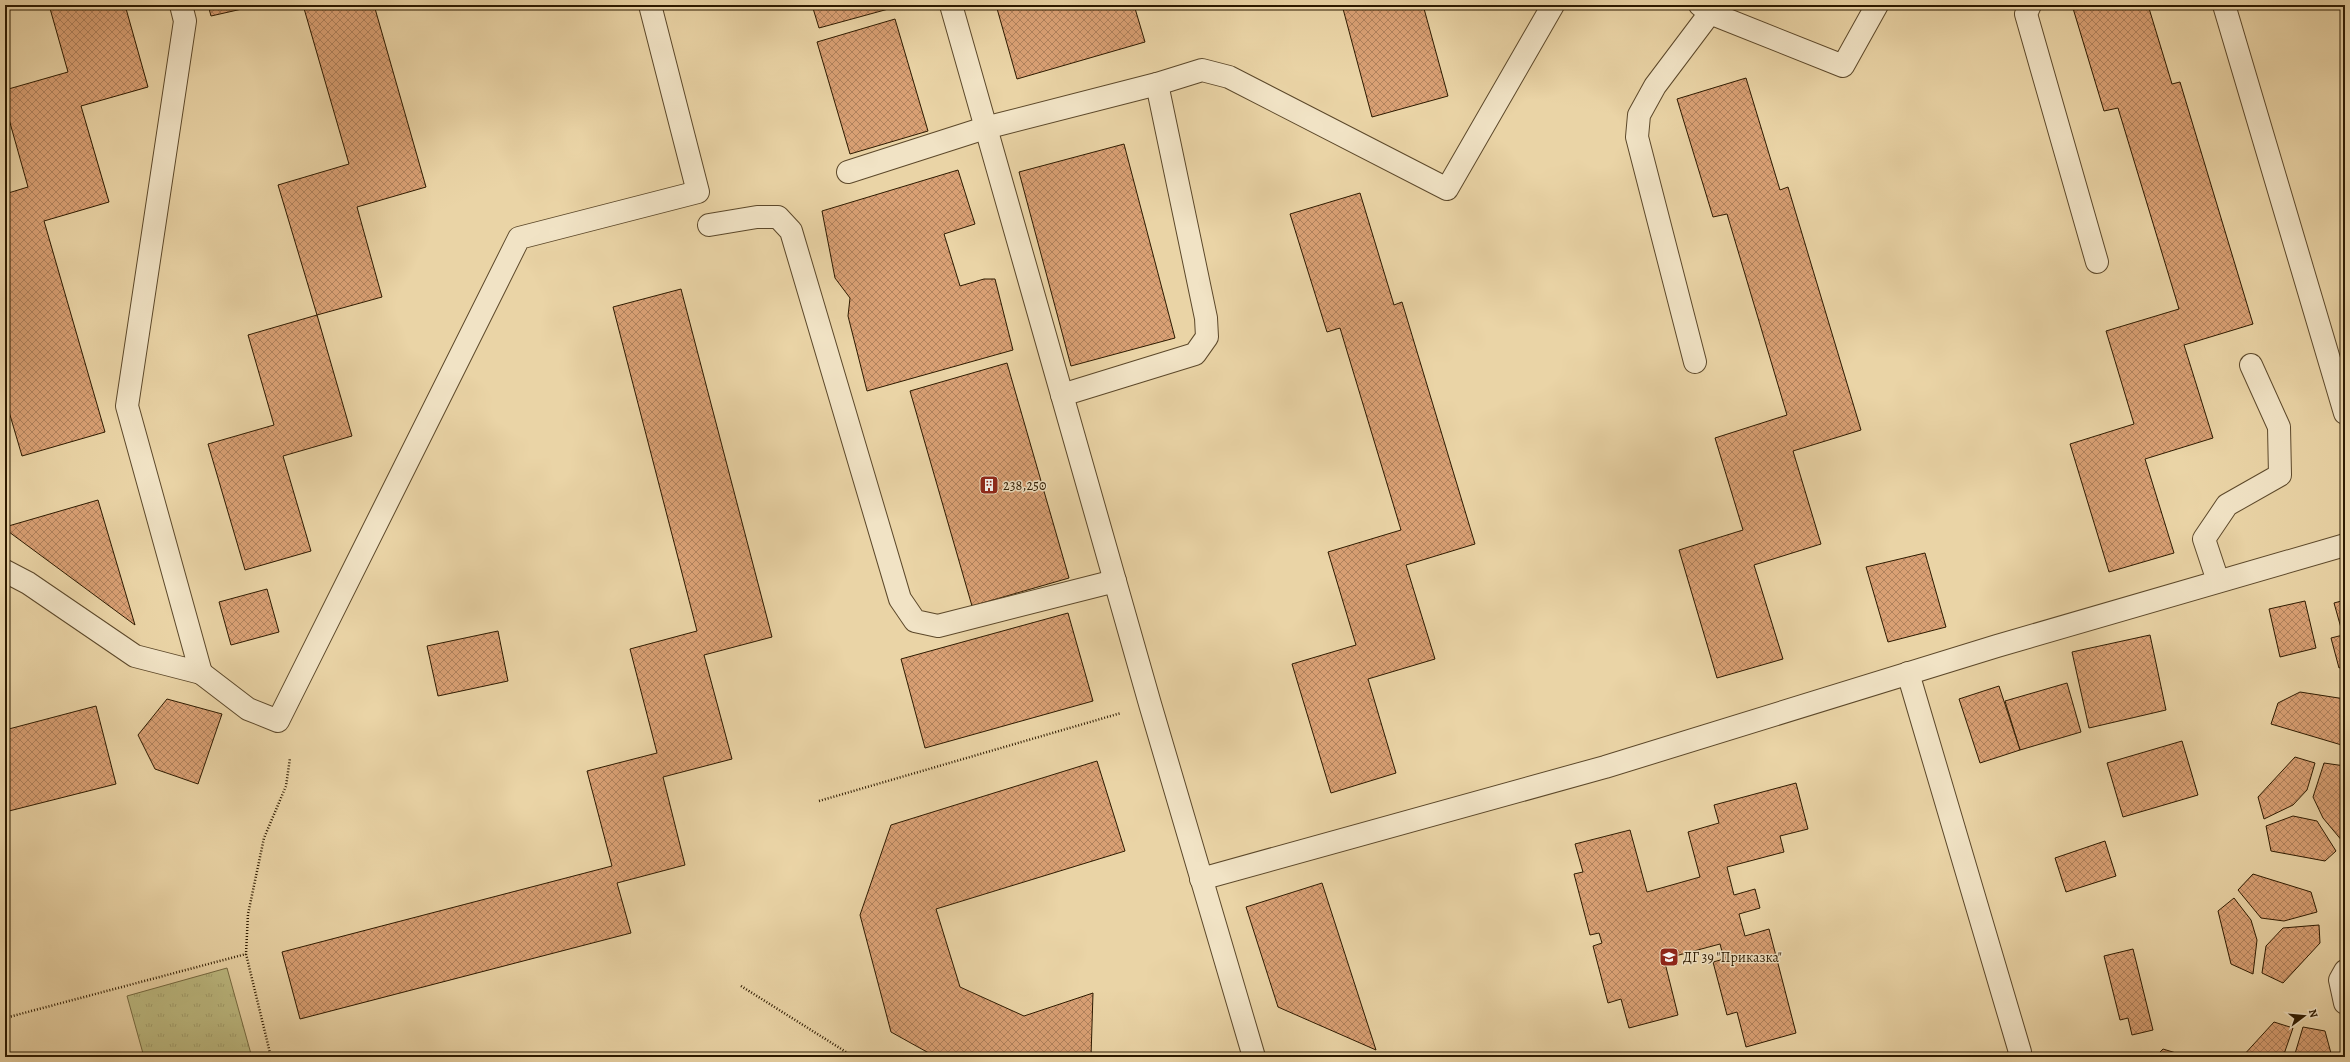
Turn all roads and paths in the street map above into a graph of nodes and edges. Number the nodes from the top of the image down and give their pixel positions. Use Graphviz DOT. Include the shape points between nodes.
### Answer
graph roads {
  1 [pos="181,5"];
  2 [pos="650,5"];
  3 [pos="951,5"];
  4 [pos="1553,5"];
  5 [pos="1877,5"];
  6 [pos="2030,5"];
  7 [pos="2224,5"];
  8 [pos="1705,9"];
  9 [pos="1157,84"];
  10 [pos="986,128"];
  11 [pos="848,172"];
  12 [pos="709,225"];
  13 [pos="2097,262"];
  14 [pos="1695,362"];
  15 [pos="2251,365"];
  16 [pos="1062,395"];
  17 [pos="2345,413"];
  18 [pos="2345,545"];
  19 [pos="5,571"];
  20 [pos="1115,581"];
  21 [pos="2218,581"];
  22 [pos="201,673"];
  23 [pos="1908,673"];
  24 [pos="1150,704"];
  25 [pos="290,758"];
  26 [pos="819,801"];
  27 [pos="1201,879"];
  28 [pos="246,954"];
  29 [pos="2345,971"];
  30 [pos="741,986"];
  31 [pos="2345,1002"];
  32 [pos="5,1018"];
  33 [pos="271,1057"];
  34 [pos="854,1057"];
  35 [pos="1254,1057"];
  36 [pos="2018,1057"];
  1 -- 22 [label="lane" via="185,21 127,406"];
  2 -- 22 [label="lane" via="698,192 519,238 278,721 248,709"];
  3 -- 10 [label="lane"];
  4 -- 9 [label="lane" via="1448,189 1229,77 1202,70"];
  5 -- 8 [label="lane" via="1843,66"];
  6 -- 13 [label="lane" via="2026,14"];
  7 -- 17 [label="lane"];
  8 -- 14 [label="lane" via="1639,115 1637,137"];
  9 -- 10 [label="lane"];
  9 -- 16 [label="lane" via="1206,318 1207,337 1195,354"];
  10 -- 11 [label="lane"];
  10 -- 16 [label="lane"];
  12 -- 20 [label="lane" via="778,217 791,230 900,599 915,621 938,626"];
  15 -- 21 [label="lane" via="2279,427 2280,475 2227,505 2204,539"];
  16 -- 20 [label="lane"];
  18 -- 21 [label="lane"];
  19 -- 22 [label="lane" via="28,583 135,656"];
  20 -- 24 [label="lane"];
  21 -- 23 [label="lane"];
  23 -- 27 [label="lane" via="1605,767"];
  23 -- 36 [label="lane" via="2020,1052"];
  24 -- 26 [label="path"];
  24 -- 27 [label="lane"];
  25 -- 28 [label="path" via="286,786 264,838 248,914"];
  27 -- 35 [label="lane"];
  28 -- 32 [label="path"];
  28 -- 33 [label="path"];
  29 -- 31 [label="lane" via="2340,980"];
  30 -- 34 [label="path"];
}
